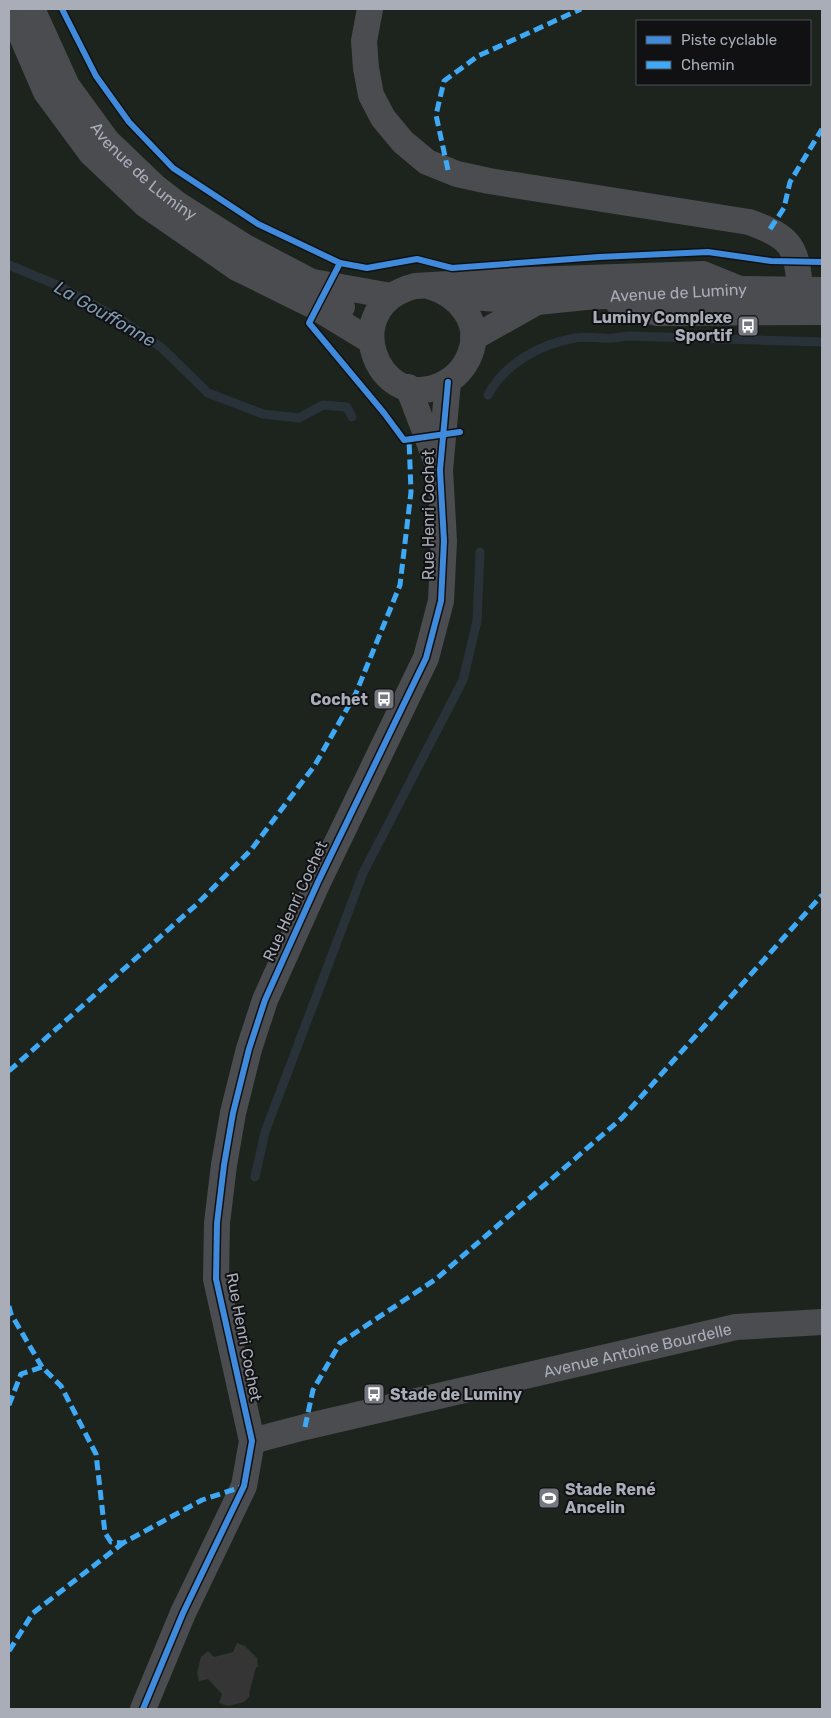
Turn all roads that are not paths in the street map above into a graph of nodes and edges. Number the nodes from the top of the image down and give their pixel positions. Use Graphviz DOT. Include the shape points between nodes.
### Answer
graph roads {
  1 [pos="10,9"];
  2 [pos="32,9"];
  3 [pos="370,9"];
  4 [pos="310,281"];
  5 [pos="740,289"];
  6 [pos="811,290"];
  7 [pos="440,291"];
  8 [pos="392,296"];
  9 [pos="586,297"];
  10 [pos="537,302"];
  11 [pos="822,312"];
  12 [pos="371,334"];
  13 [pos="473,338"];
  14 [pos="448,382"];
  15 [pos="408,387"];
  16 [pos="440,470"];
  17 [pos="822,1322"];
  18 [pos="252,1441"];
  19 [pos="143,1709"];
  1 -- 12 [label="street" via="46,92 91,152 146,205 237,268"];
  2 -- 4 [label="street, Avenue de Luminy" via="68,86 106,141 177,204 245,248"];
  3 -- 6 [label="street" via="364,40 371,95 383,118 427,162 457,174 489,181 750,222 770,229 789,243"];
  4 -- 8 [label="street, Avenue de Luminy"];
  4 -- 12 [label="street, Avenue de Luminy"];
  5 -- 6 [label="street, Avenue de Luminy"];
  5 -- 7 [label="street" via="703,274 500,280"];
  5 -- 9 [label="street, Avenue de Luminy"];
  7 -- 8 [label="street" via="402,290"];
  7 -- 10 [label="street, Avenue de Luminy"];
  7 -- 13 [label="street" via="468,314"];
  8 -- 12 [label="street" via="378,310"];
  9 -- 10 [label="street, Avenue de Luminy"];
  9 -- 11 [label="street" via="658,313"];
  10 -- 13 [label="street, Avenue de Luminy"];
  12 -- 15 [label="street" via="378,364 386,374"];
  13 -- 14 [label="street" via="466,363"];
  14 -- 15 [label="street" via="421,389"];
  14 -- 16 [label="street, Rue Henri Cochet"];
  15 -- 16 [label="street, Rue Henri Cochet"];
  16 -- 18 [label="street, Rue Henri Cochet" via="444,541 441,601 426,658 265,1000 234,1113 217,1223 216,1279"];
  17 -- 18 [label="street, Avenue Antoine Bourdelle" via="736,1327"];
  18 -- 19 [label="street" via="244,1486 184,1612"];
}
